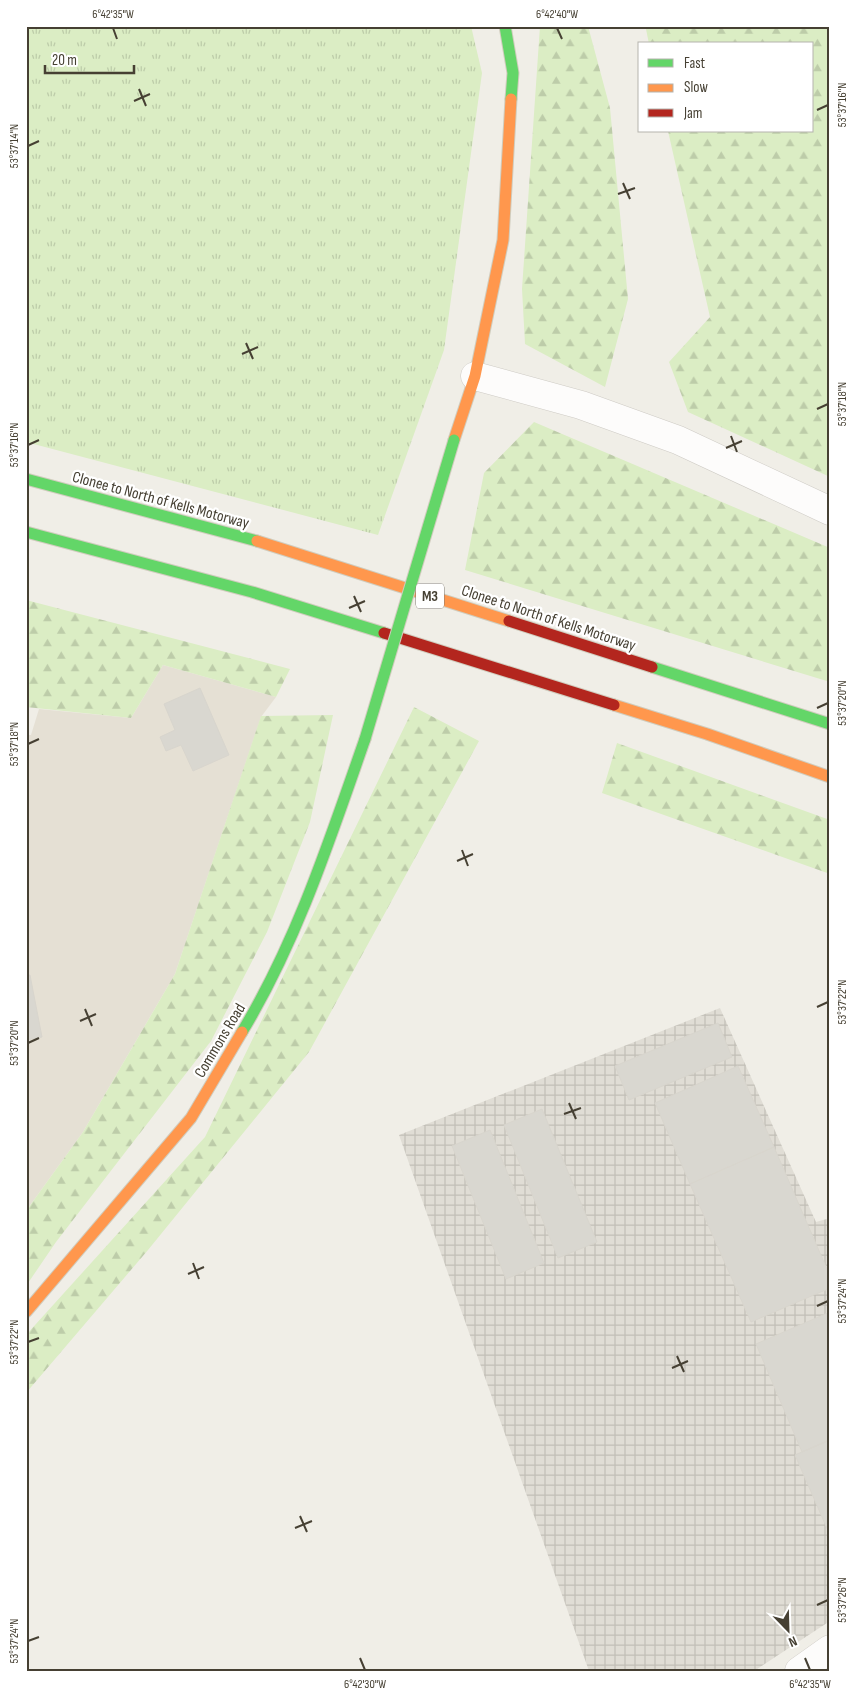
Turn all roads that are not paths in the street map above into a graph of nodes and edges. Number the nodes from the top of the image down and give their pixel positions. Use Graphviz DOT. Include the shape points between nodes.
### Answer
graph roads {
  1 [pos="505,26"];
  2 [pos="474,376"];
  3 [pos="26,479"];
  4 [pos="830,511"];
  5 [pos="26,532"];
  6 [pos="830,724"];
  7 [pos="830,777"];
  8 [pos="26,1312"];
  9 [pos="830,1650"];
  10 [pos="799,1671"];
  1 -- 2 [label="main road, Commons Road" via="513,73 502,240"];
  2 -- 4 [label="street" via="581,405 678,440"];
  2 -- 8 [label="main road, Commons Road, bridge" via="365,739 316,880 262,999 191,1118"];
  3 -- 6 [label="main road, Clonee to North of Kells Motorway / M3" via="278,547"];
  5 -- 7 [label="main road" via="252,592 707,734"];
  9 -- 10 [label="street"];
}
